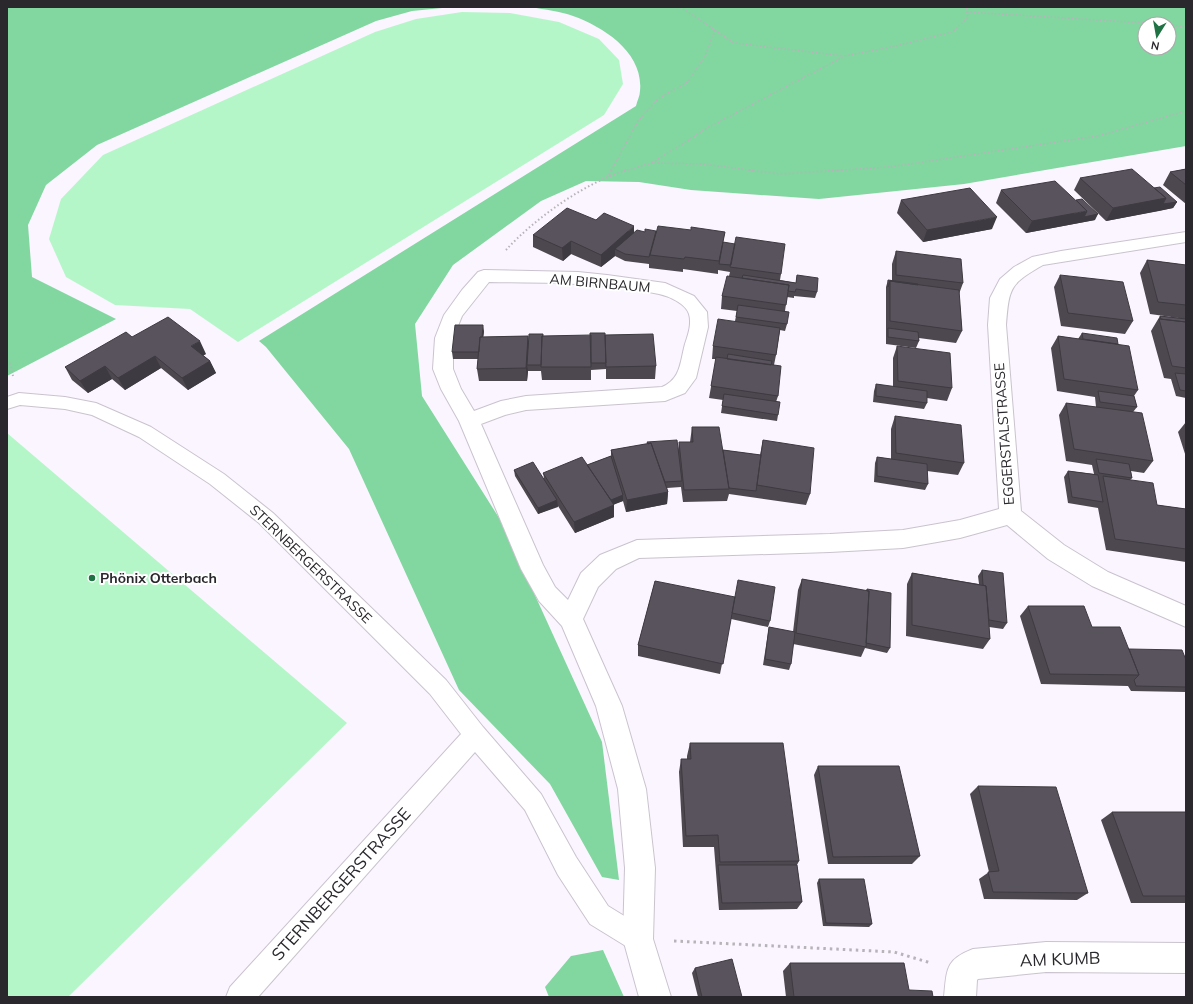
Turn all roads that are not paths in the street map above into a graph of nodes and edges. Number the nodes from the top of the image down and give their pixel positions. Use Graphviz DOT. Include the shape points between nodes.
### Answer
graph roads {
  1 [pos="1186,237"];
  2 [pos="7,403"];
  3 [pos="470,421"];
  4 [pos="1010,515"];
  5 [pos="1186,618"];
  6 [pos="571,619"];
  7 [pos="475,734"];
  8 [pos="638,939"];
  9 [pos="1186,958"];
  10 [pos="961,985"];
  11 [pos="240,997"];
  12 [pos="655,997"];
  1 -- 4 [label="street, EGGERSTALSTRASSE" via="1038,261 1006,283 999,298 997,325"];
  2 -- 7 [label="lane, STERNBERGERSTRASSE" via="19,400 64,403 96,409 145,432 217,479 266,518 427,676"];
  3 -- 3 [label="street, AM BIRNBAUM" via="451,389 444,369 444,338 453,315 484,276 586,279 665,289 688,300 698,312 699,327 686,378 678,388 665,394 526,403 501,408"];
  3 -- 6 [label="street" via="533,569 547,594"];
  4 -- 5 [label="street" via="1056,552 1100,579"];
  4 -- 6 [label="street, EGGERSTALSTRASSE" via="960,529 903,539 637,550 608,562 589,580"];
  6 -- 8 [label="street" via="609,706 632,788 640,868"];
  7 -- 8 [label="lane, STERNBERGERSTRASSE" via="533,802 567,866 599,915"];
  7 -- 11 [label="lane, STERNBERGERSTRASSE"];
  8 -- 12 [label="street"];
  9 -- 10 [label="street, AM KUMB" via="1046,957 974,964"];
}
